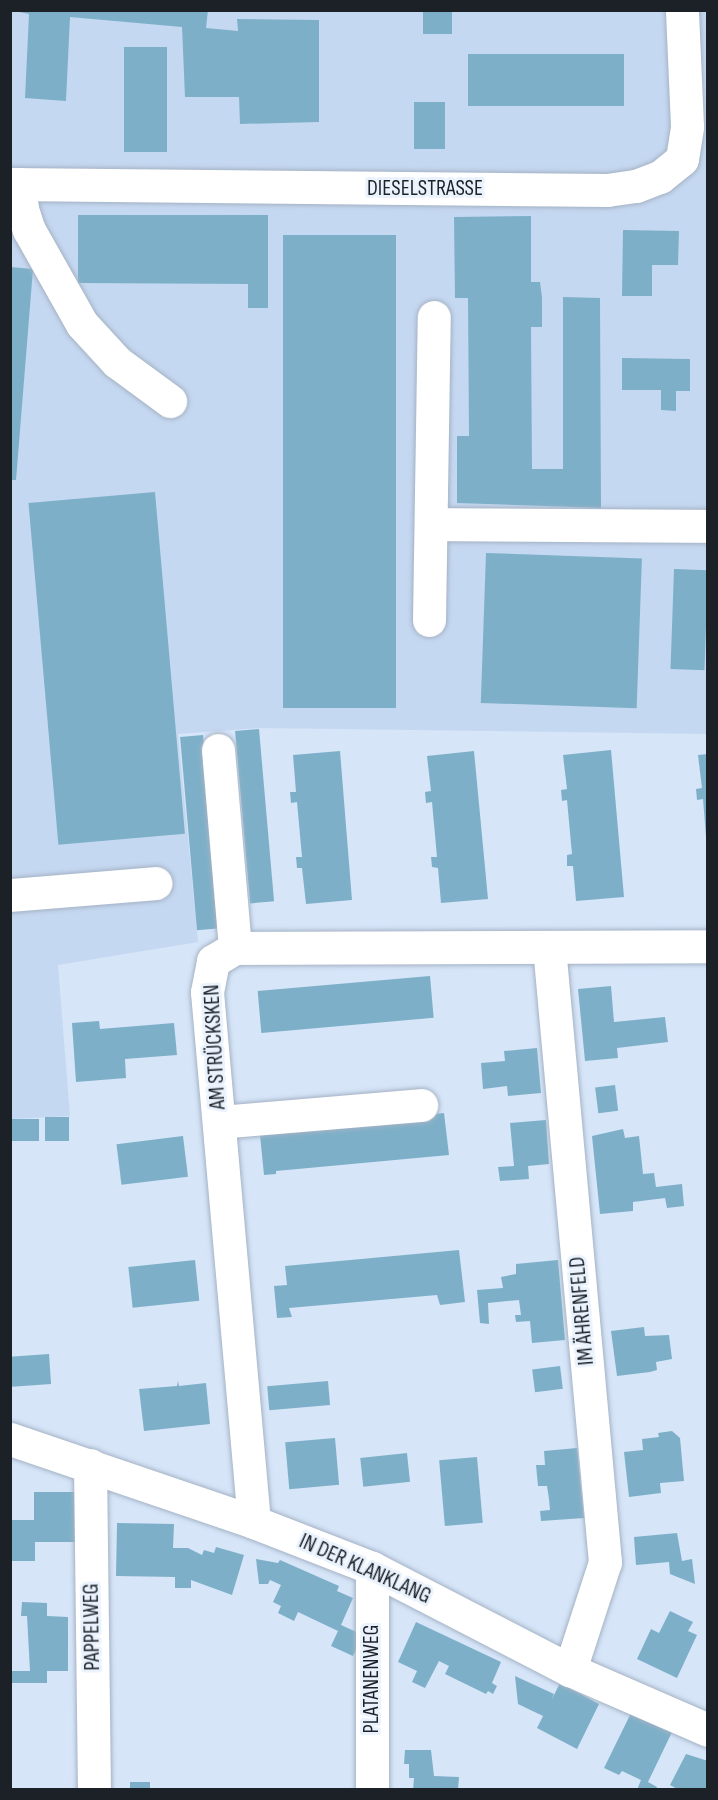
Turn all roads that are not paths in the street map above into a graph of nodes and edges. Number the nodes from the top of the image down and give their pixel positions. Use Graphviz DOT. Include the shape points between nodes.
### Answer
graph roads {
  1 [pos="682,10"];
  2 [pos="15,184"];
  3 [pos="434,317"];
  4 [pos="170,401"];
  5 [pos="431,524"];
  6 [pos="708,526"];
  7 [pos="429,620"];
  8 [pos="218,750"];
  9 [pos="156,884"];
  10 [pos="10,895"];
  11 [pos="708,946"];
  12 [pos="549,947"];
  13 [pos="235,948"];
  14 [pos="421,1105"];
  15 [pos="219,1122"];
  16 [pos="10,1439"];
  17 [pos="90,1465"];
  18 [pos="254,1522"];
  19 [pos="372,1568"];
  20 [pos="570,1670"];
  21 [pos="708,1730"];
  22 [pos="94,1790"];
  23 [pos="372,1790"];
  1 -- 2 [label="street, DIESELSTRASSE" via="687,126 682,159 660,177 636,186 595,190"];
  2 -- 4 [label="street" via="29,230 82,324 117,362"];
  3 -- 5 [label="street"];
  5 -- 6 [label="street"];
  5 -- 7 [label="street"];
  8 -- 13 [label="street"];
  9 -- 10 [label="street"];
  11 -- 12 [label="street"];
  12 -- 13 [label="street"];
  12 -- 20 [label="street, IM ÄHRENFELD" via="605,1562"];
  13 -- 15 [label="street, AM STRÜCKSKEN" via="213,961 207,992"];
  14 -- 15 [label="street"];
  15 -- 18 [label="street, AM STRÜCKSKEN"];
  16 -- 17 [label="street, IN DER KLANKLANG"];
  17 -- 18 [label="street, IN DER KLANKLANG"];
  17 -- 22 [label="street, PAPPELWEG"];
  18 -- 19 [label="street, IN DER KLANKLANG"];
  19 -- 20 [label="street, IN DER KLANKLANG"];
  19 -- 23 [label="street, PLATANENWEG"];
  20 -- 21 [label="street, IN DER KLANKLANG"];
}
